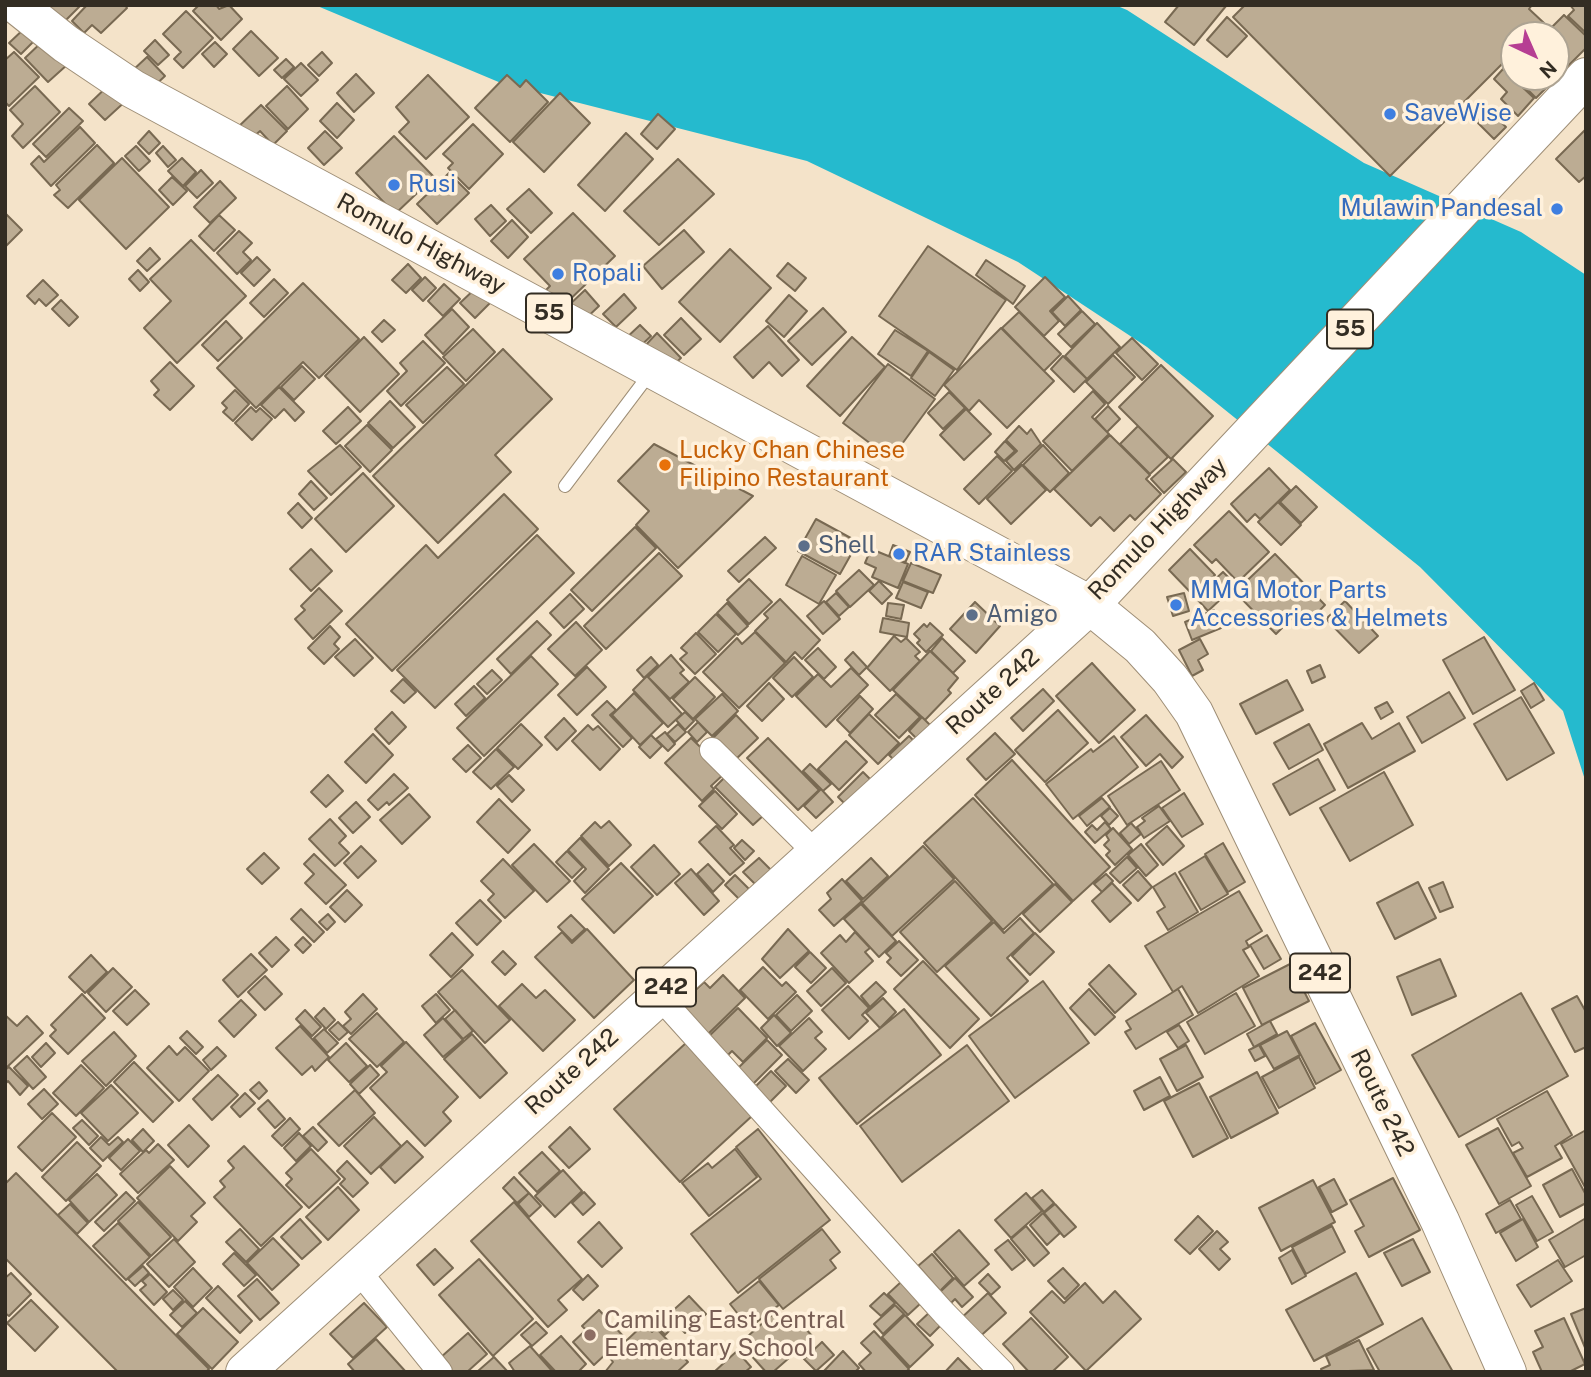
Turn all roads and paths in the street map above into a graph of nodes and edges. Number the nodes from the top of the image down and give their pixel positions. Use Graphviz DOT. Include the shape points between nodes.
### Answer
graph roads {
  1 [pos="17,5"];
  2 [pos="1586,77"];
  3 [pos="653,369"];
  4 [pos="565,486"];
  5 [pos="1090,605"];
  6 [pos="712,750"];
  7 [pos="815,852"];
  8 [pos="657,994"];
  9 [pos="357,1269"];
  10 [pos="245,1372"];
  11 [pos="440,1372"];
  12 [pos="1002,1372"];
  13 [pos="1507,1372"];
  1 -- 3 [label="main road, Romulo Highway / 55" via="133,89"];
  2 -- 5 [label="main road, Romulo Highway / 55"];
  3 -- 4 [label="lane"];
  3 -- 5 [label="main road, Romulo Highway / 55"];
  5 -- 7 [label="main road, Route 242 / 242"];
  5 -- 13 [label="main road, Route 242 / 242" via="1140,646 1194,713 1440,1221"];
  6 -- 7 [label="street"];
  7 -- 8 [label="main road, Route 242 / 242"];
  8 -- 9 [label="main road, Route 242 / 242"];
  8 -- 12 [label="street" via="943,1313"];
  9 -- 10 [label="main road, Route 242 / 242"];
  9 -- 11 [label="street"];
}
